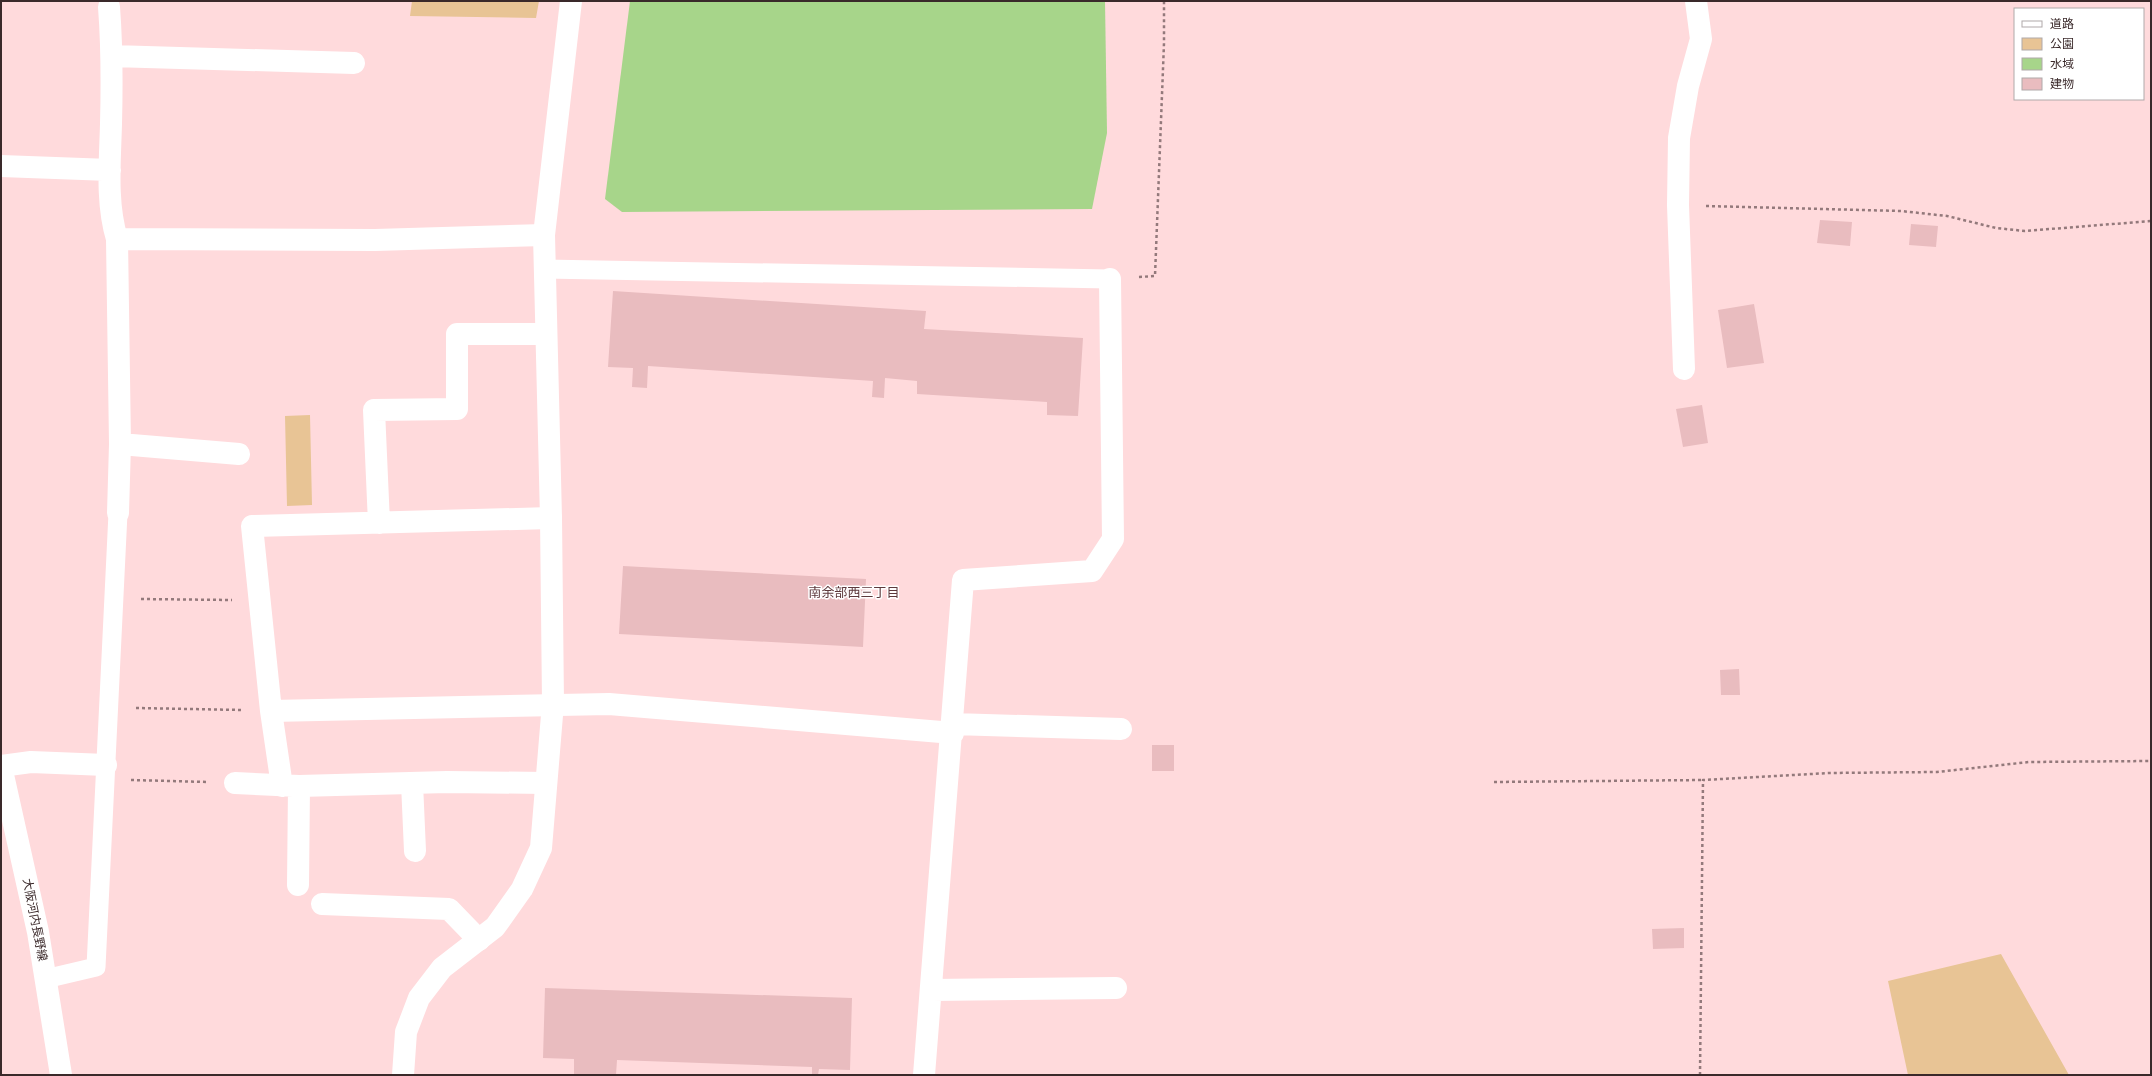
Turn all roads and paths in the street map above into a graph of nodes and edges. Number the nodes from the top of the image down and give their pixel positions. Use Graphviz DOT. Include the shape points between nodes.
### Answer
graph roads {
  1 [pos="571,1"];
  2 [pos="1164,1"];
  3 [pos="1696,1"];
  4 [pos="109,7"];
  5 [pos="112,56"];
  6 [pos="354,62"];
  7 [pos="1,166"];
  8 [pos="110,170"];
  9 [pos="1678,205"];
  10 [pos="2151,221"];
  11 [pos="544,235"];
  12 [pos="117,239"];
  13 [pos="544,269"];
  14 [pos="1110,279"];
  15 [pos="546,334"];
  16 [pos="1684,369"];
  17 [pos="120,444"];
  18 [pos="239,454"];
  19 [pos="118,513"];
  20 [pos="551,518"];
  21 [pos="379,523"];
  22 [pos="113,597"];
  23 [pos="260,600"];
  24 [pos="553,704"];
  25 [pos="108,707"];
  26 [pos="271,710"];
  27 [pos="953,728"];
  28 [pos="1121,729"];
  29 [pos="2151,761"];
  30 [pos="1,766"];
  31 [pos="105,772"];
  32 [pos="1703,780"];
  33 [pos="1494,782"];
  34 [pos="234,783"];
  35 [pos="412,783"];
  36 [pos="546,783"];
  37 [pos="291,786"];
  38 [pos="415,851"];
  39 [pos="298,885"];
  40 [pos="322,904"];
  41 [pos="479,940"];
  42 [pos="45,979"];
  43 [pos="1116,988"];
  44 [pos="932,990"];
  45 [pos="61,1075"];
  46 [pos="403,1075"];
  47 [pos="924,1075"];
  48 [pos="1700,1075"];
  1 -- 11 [label="street"];
  2 -- 14 [label="path" via="1155,276"];
  3 -- 9 [label="street" via="1701,39 1688,86 1679,138"];
  4 -- 5 [label="street"];
  5 -- 6 [label="street"];
  5 -- 8 [label="street"];
  7 -- 8 [label="street"];
  8 -- 12 [label="street" via="111,220"];
  9 -- 10 [label="path" via="1901,211 1947,216 1996,228 2025,231"];
  9 -- 16 [label="street"];
  11 -- 12 [label="street" via="375,240"];
  11 -- 13 [label="street"];
  12 -- 17 [label="street"];
  13 -- 14 [label="lane"];
  13 -- 15 [label="street"];
  14 -- 27 [label="street" via="1113,539 1092,571 963,580"];
  15 -- 20 [label="street"];
  15 -- 21 [label="street" via="457,334 457,409 374,410"];
  17 -- 18 [label="street"];
  17 -- 19 [label="street"];
  19 -- 22 [label="lane"];
  20 -- 21 [label="street"];
  20 -- 24 [label="street"];
  21 -- 23 [label="street" via="252,526"];
  22 -- 23 [label="path"];
  22 -- 25 [label="lane"];
  23 -- 26 [label="street"];
  24 -- 26 [label="street"];
  24 -- 27 [label="street" via="609,704"];
  24 -- 36 [label="street"];
  25 -- 26 [label="path"];
  25 -- 31 [label="lane"];
  26 -- 37 [label="street"];
  27 -- 28 [label="street"];
  27 -- 44 [label="street"];
  29 -- 32 [label="path" via="2029,762 1937,772 1829,772"];
  30 -- 31 [label="street" via="31,762"];
  30 -- 42 [label="street, 大阪河内長野線" via="38,932"];
  31 -- 34 [label="path"];
  31 -- 42 [label="lane" via="96,967"];
  32 -- 33 [label="path"];
  32 -- 48 [label="path"];
  34 -- 37 [label="street"];
  35 -- 36 [label="street"];
  35 -- 37 [label="street"];
  35 -- 38 [label="street"];
  36 -- 41 [label="street" via="541,848 522,889 495,927"];
  37 -- 39 [label="street"];
  40 -- 41 [label="street" via="449,909"];
  41 -- 46 [label="street" via="442,968 419,998 406,1032"];
  42 -- 45 [label="street, 大阪河内長野線"];
  43 -- 44 [label="street"];
  44 -- 47 [label="street"];
}
